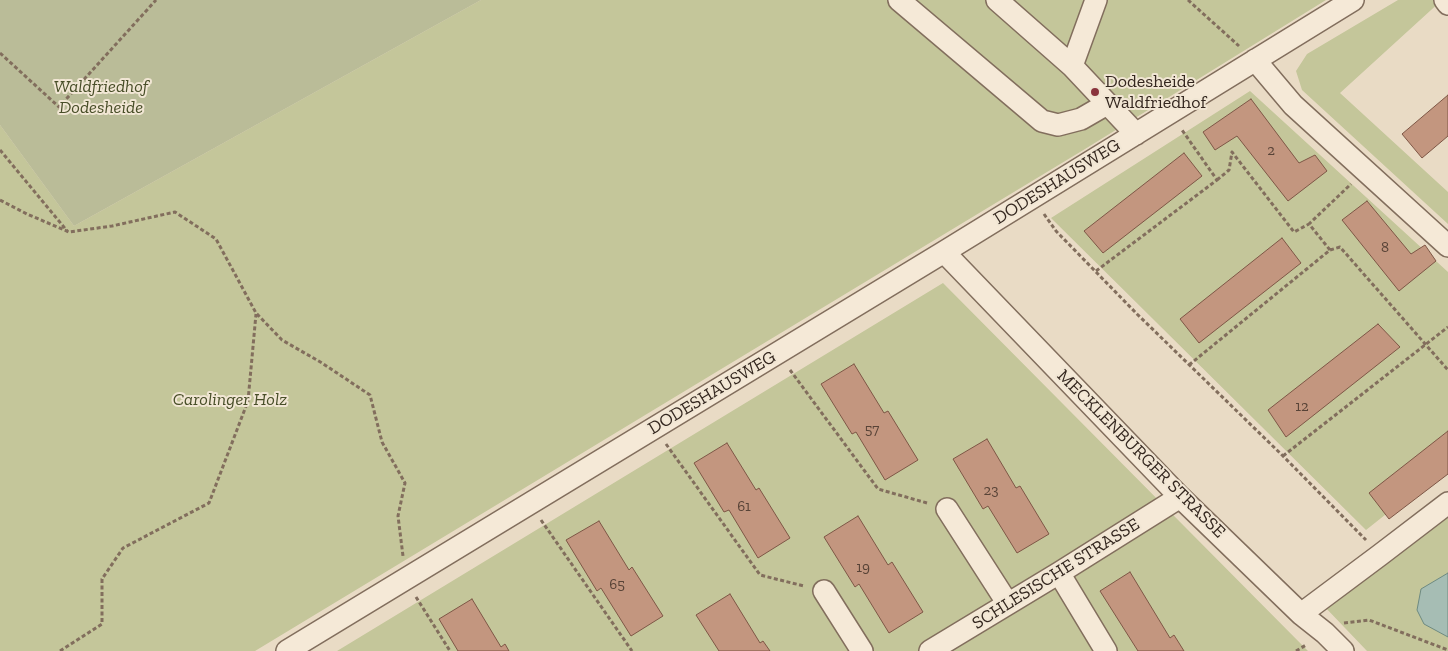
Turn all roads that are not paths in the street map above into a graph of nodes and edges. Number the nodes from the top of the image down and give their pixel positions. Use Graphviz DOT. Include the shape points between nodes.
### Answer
graph roads {
  1 [pos="900,0"];
  2 [pos="998,0"];
  3 [pos="1096,0"];
  4 [pos="1353,0"];
  5 [pos="1445,0"];
  6 [pos="1448,4"];
  7 [pos="1255,60"];
  8 [pos="1072,66"];
  9 [pos="1107,104"];
  10 [pos="1136,134"];
  11 [pos="1448,246"];
  12 [pos="944,252"];
  13 [pos="1180,497"];
  14 [pos="1448,502"];
  15 [pos="947,509"];
  16 [pos="1059,573"];
  17 [pos="824,591"];
  18 [pos="1008,604"];
  19 [pos="1301,614"];
  20 [pos="935,650"];
  21 [pos="287,651"];
  22 [pos="862,651"];
  23 [pos="1106,651"];
  24 [pos="1343,651"];
  1 -- 9 [label="street" via="1042,121 1058,125 1081,119"];
  2 -- 8 [label="street, DODESHAUSWEG"];
  3 -- 8 [label="street"];
  4 -- 7 [label="street, DODESHAUSWEG"];
  5 -- 6 [label="street"];
  7 -- 10 [label="street, DODESHAUSWEG"];
  7 -- 11 [label="street" via="1293,105"];
  8 -- 9 [label="street, DODESHAUSWEG"];
  9 -- 10 [label="street, DODESHAUSWEG"];
  10 -- 12 [label="street, DODESHAUSWEG"];
  12 -- 13 [label="street, MECKLENBURGER STRASSE"];
  12 -- 21 [label="street, DODESHAUSWEG" via="410,588"];
  13 -- 16 [label="street, SCHLESISCHE STRASSE"];
  13 -- 19 [label="street, MECKLENBURGER STRASSE"];
  14 -- 19 [label="street"];
  15 -- 18 [label="street"];
  16 -- 18 [label="street, SCHLESISCHE STRASSE"];
  16 -- 23 [label="street"];
  17 -- 22 [label="street"];
  18 -- 20 [label="street, SCHLESISCHE STRASSE"];
  19 -- 24 [label="street, MECKLENBURGER STRASSE"];
}
